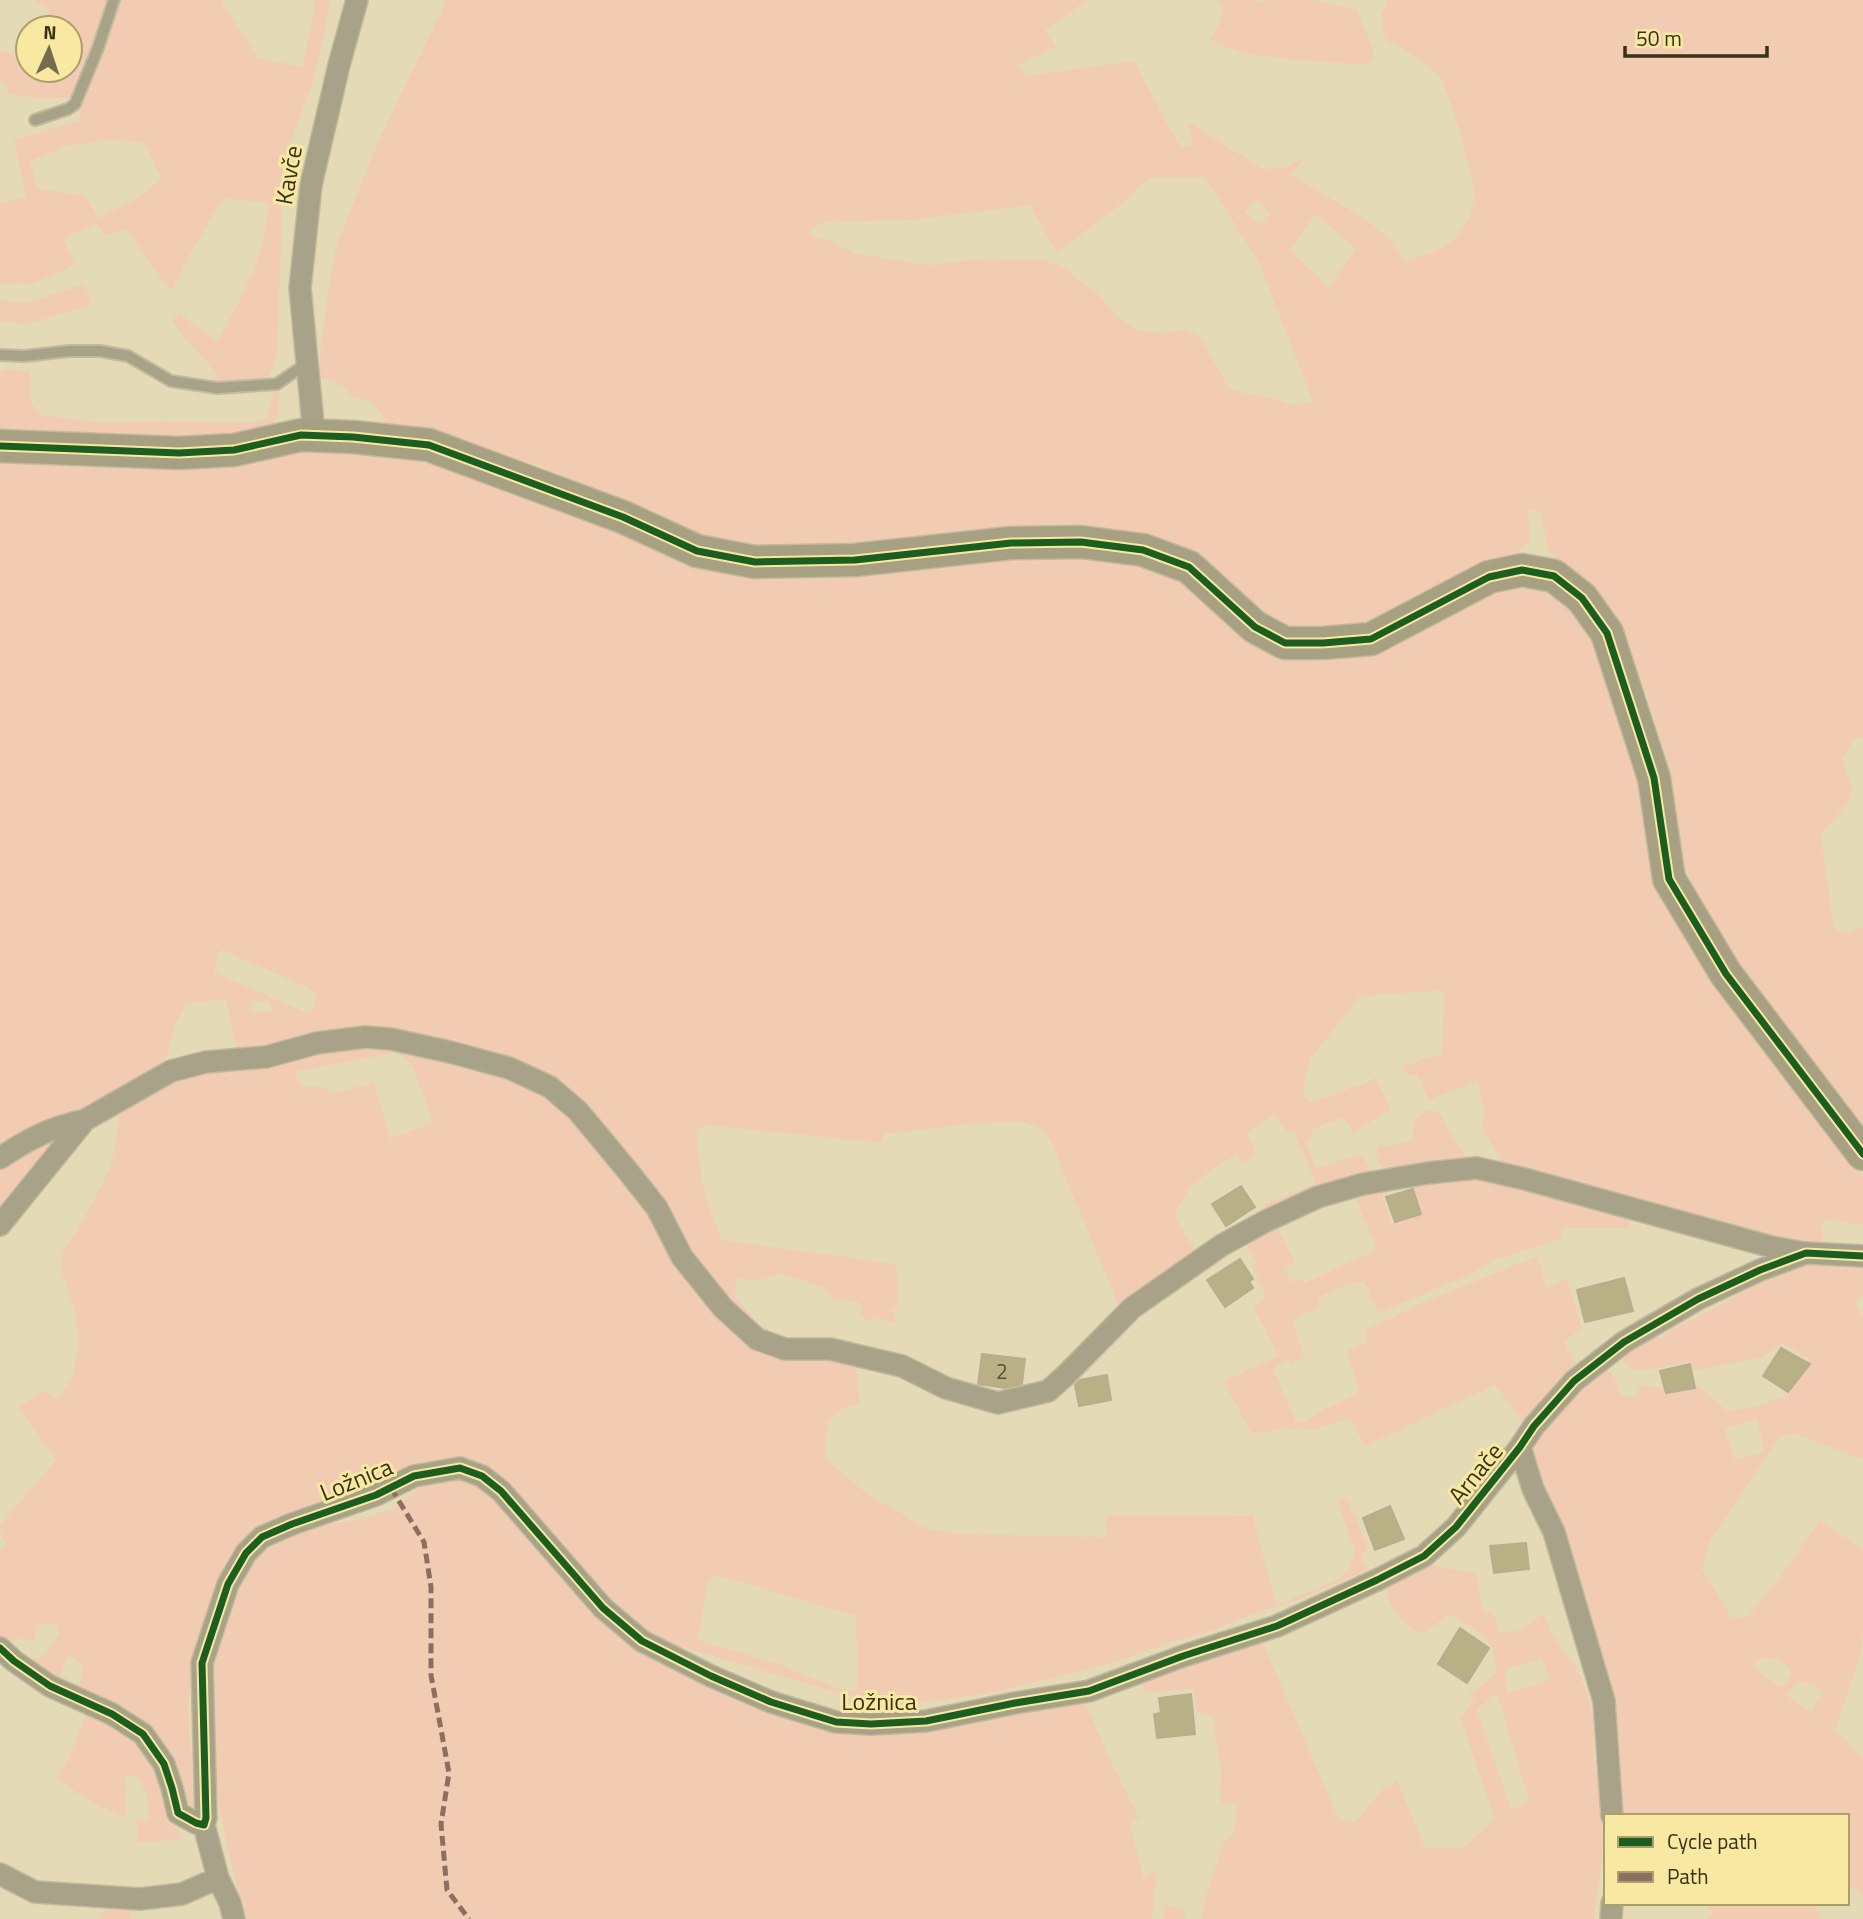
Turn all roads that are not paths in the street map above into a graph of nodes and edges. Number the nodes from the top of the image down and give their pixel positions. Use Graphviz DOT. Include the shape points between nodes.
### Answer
graph roads {
  1 [pos="114,0"];
  2 [pos="357,0"];
  3 [pos="35,120"];
  4 [pos="0,355"];
  5 [pos="307,363"];
  6 [pos="314,435"];
  7 [pos="0,446"];
  8 [pos="85,1120"];
  9 [pos="1863,1154"];
  10 [pos="0,1158"];
  11 [pos="0,1225"];
  12 [pos="1806,1253"];
  13 [pos="1863,1256"];
  14 [pos="1520,1447"];
  15 [pos="0,1648"];
  16 [pos="1089,1691"];
  17 [pos="1612,1814"];
  18 [pos="204,1825"];
  19 [pos="0,1874"];
  20 [pos="218,1878"];
  21 [pos="234,1919"];
  1 -- 3 [label="lane" via="75,104"];
  2 -- 5 [label="street, Kavče" via="311,185 299,288"];
  4 -- 5 [label="lane" via="100,351 128,356 172,380 217,388 277,384"];
  5 -- 6 [label="street, Kavče"];
  6 -- 7 [label="street" via="234,450 179,453"];
  6 -- 9 [label="street" via="429,445 623,517 697,551 755,562 855,560 1011,543 1081,542 1143,550 1189,567 1255,627 1285,643 1371,639 1489,577 1522,570 1554,576 1582,598 1607,633 1654,778 1669,879 1726,974"];
  8 -- 10 [label="street" via="57,1126"];
  8 -- 11 [label="street"];
  8 -- 12 [label="street, Arnače" via="172,1071 365,1037 509,1068 550,1087 578,1111 657,1208 682,1257 723,1308 757,1339 785,1349 830,1349 902,1366 946,1388 998,1403 1048,1391 1132,1308 1222,1245 1318,1197 1363,1184 1477,1168"];
  12 -- 13 [label="street, Arnače"];
  12 -- 14 [label="street, Arnače" via="1698,1299 1624,1342 1574,1381"];
  14 -- 16 [label="street, Arnače" via="1456,1527 1424,1556 1277,1626"];
  14 -- 17 [label="street, Arnače" via="1533,1489 1554,1532 1604,1700"];
  15 -- 18 [label="street" via="50,1686 112,1714 143,1734 164,1764 178,1813"];
  16 -- 18 [label="street, Ložnica" via="926,1721 871,1724 836,1722 771,1702 642,1641 603,1608 501,1491 482,1476 460,1468 414,1476 376,1495 292,1524 262,1537 246,1553 228,1584 202,1664"];
  18 -- 20 [label="street, Ložnica"];
  19 -- 20 [label="street" via="35,1892 140,1899 182,1894"];
  20 -- 21 [label="street, Ložnica"];
}
